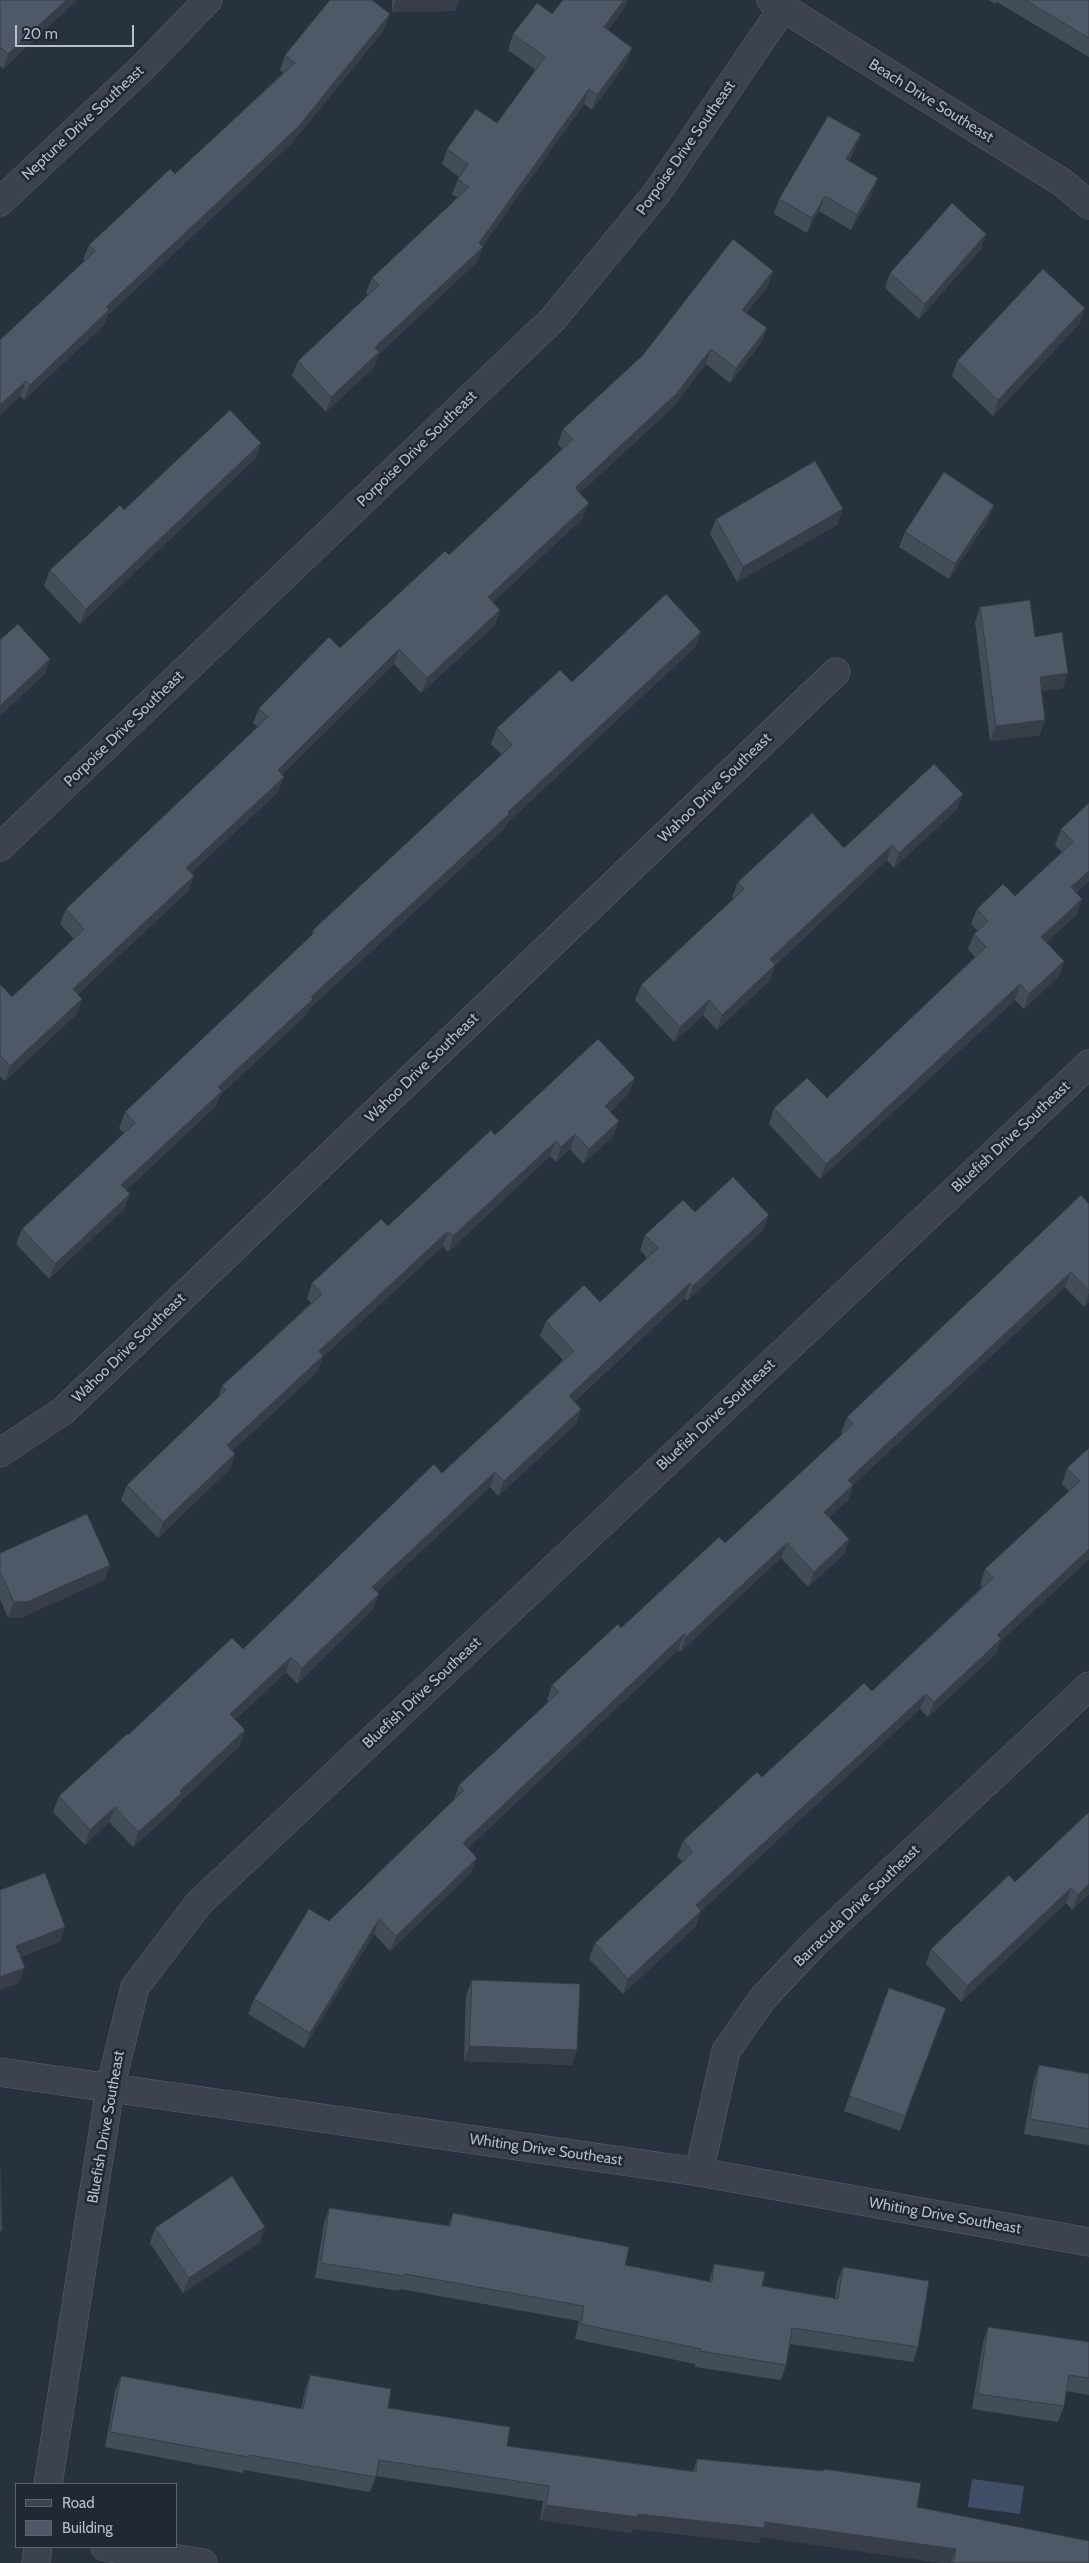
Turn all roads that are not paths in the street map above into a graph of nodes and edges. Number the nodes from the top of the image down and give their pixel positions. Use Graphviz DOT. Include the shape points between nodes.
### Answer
graph roads {
  1 [pos="208,0"];
  2 [pos="777,4"];
  3 [pos="0,202"];
  4 [pos="1089,205"];
  5 [pos="836,672"];
  6 [pos="0,846"];
  7 [pos="1089,1064"];
  8 [pos="0,1453"];
  9 [pos="1089,1686"];
  10 [pos="0,2072"];
  11 [pos="110,2088"];
  12 [pos="699,2172"];
  13 [pos="1089,2242"];
  14 [pos="48,2483"];
  15 [pos="38,2548"];
  16 [pos="111,2548"];
  17 [pos="36,2563"];
  18 [pos="203,2563"];
  1 -- 3 [label="street, Neptune Drive Southeast" via="143,67"];
  2 -- 4 [label="street, Beach Drive Southeast" via="1063,183"];
  2 -- 6 [label="street, Porpoise Drive Southeast" via="656,194 553,319"];
  5 -- 8 [label="street, Wahoo Drive Southeast" via="64,1411"];
  7 -- 11 [label="street, Bluefish Drive Southeast" via="199,1903 135,1987"];
  9 -- 12 [label="street, Barracuda Drive Southeast" via="816,1943 763,1998 726,2051"];
  10 -- 11 [label="street, Whiting Drive Southeast"];
  11 -- 12 [label="street, Whiting Drive Southeast"];
  11 -- 14 [label="street, Bluefish Drive Southeast"];
  12 -- 13 [label="street, Whiting Drive Southeast"];
  15 -- 17 [label="street"];
  16 -- 18 [label="street"];
}
